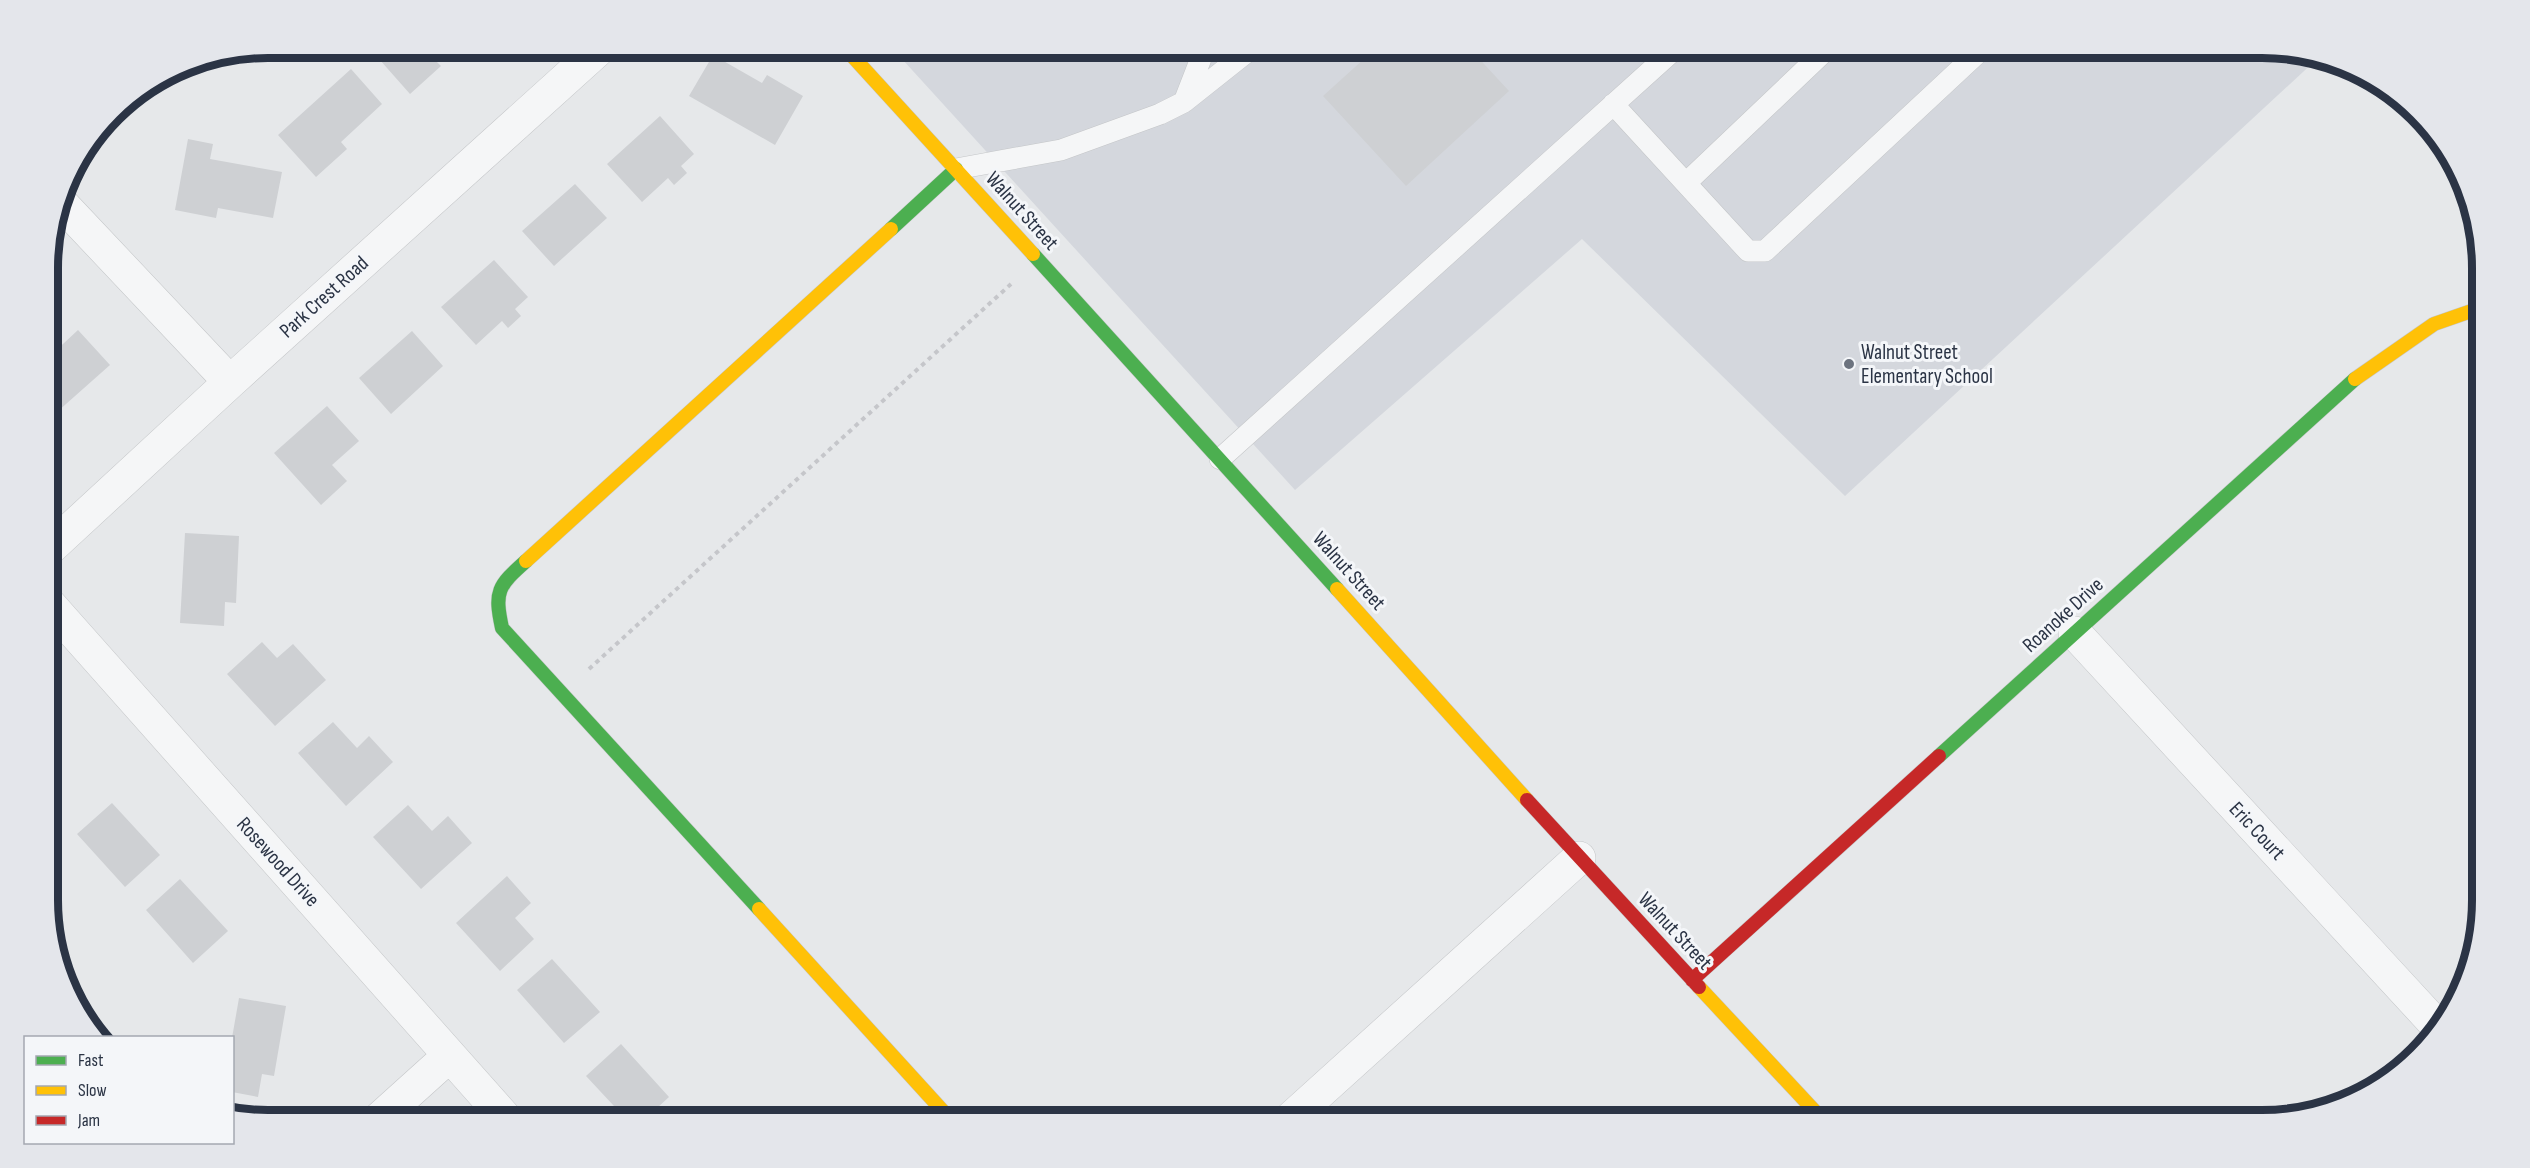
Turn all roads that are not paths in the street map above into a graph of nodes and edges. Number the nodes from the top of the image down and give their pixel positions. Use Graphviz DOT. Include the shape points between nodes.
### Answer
graph roads {
  1 [pos="1664,58"];
  2 [pos="1817,58"];
  3 [pos="1972,58"];
  4 [pos="588,59"];
  5 [pos="855,59"];
  6 [pos="1201,59"];
  7 [pos="1239,59"];
  8 [pos="1184,102"];
  9 [pos="1613,104"];
  10 [pos="956,169"];
  11 [pos="1686,183"];
  12 [pos="67,210"];
  13 [pos="2472,311"];
  14 [pos="230,382"];
  15 [pos="1220,459"];
  16 [pos="59,540"];
  17 [pos="58,615"];
  18 [pos="2075,633"];
  19 [pos="1580,858"];
  20 [pos="1692,980"];
  21 [pos="2432,1021"];
  22 [pos="449,1056"];
  23 [pos="1301,1109"];
  24 [pos="1810,1109"];
  25 [pos="389,1110"];
  26 [pos="498,1110"];
  27 [pos="942,1110"];
  1 -- 9 [label="lane"];
  2 -- 11 [label="lane"];
  3 -- 11 [label="lane" via="1765,251 1748,251"];
  4 -- 14 [label="street, Park Crest Road"];
  5 -- 10 [label="street, Walnut Street"];
  6 -- 8 [label="lane"];
  7 -- 8 [label="lane"];
  8 -- 10 [label="lane" via="1061,150"];
  9 -- 11 [label="lane"];
  9 -- 15 [label="lane"];
  10 -- 15 [label="street, Walnut Street"];
  10 -- 27 [label="street" via="507,578 496,601 502,628"];
  12 -- 14 [label="street"];
  13 -- 18 [label="street, Roanoke Drive" via="2434,324 2360,376"];
  14 -- 16 [label="street, Park Crest Road"];
  15 -- 19 [label="street, Walnut Street"];
  17 -- 22 [label="street, Rosewood Drive"];
  18 -- 20 [label="street, Roanoke Drive"];
  18 -- 21 [label="street, Eric Court"];
  19 -- 20 [label="street, Walnut Street"];
  19 -- 23 [label="street"];
  20 -- 24 [label="street, Walnut Street"];
  22 -- 25 [label="street"];
  22 -- 26 [label="street, Rosewood Drive"];
}
